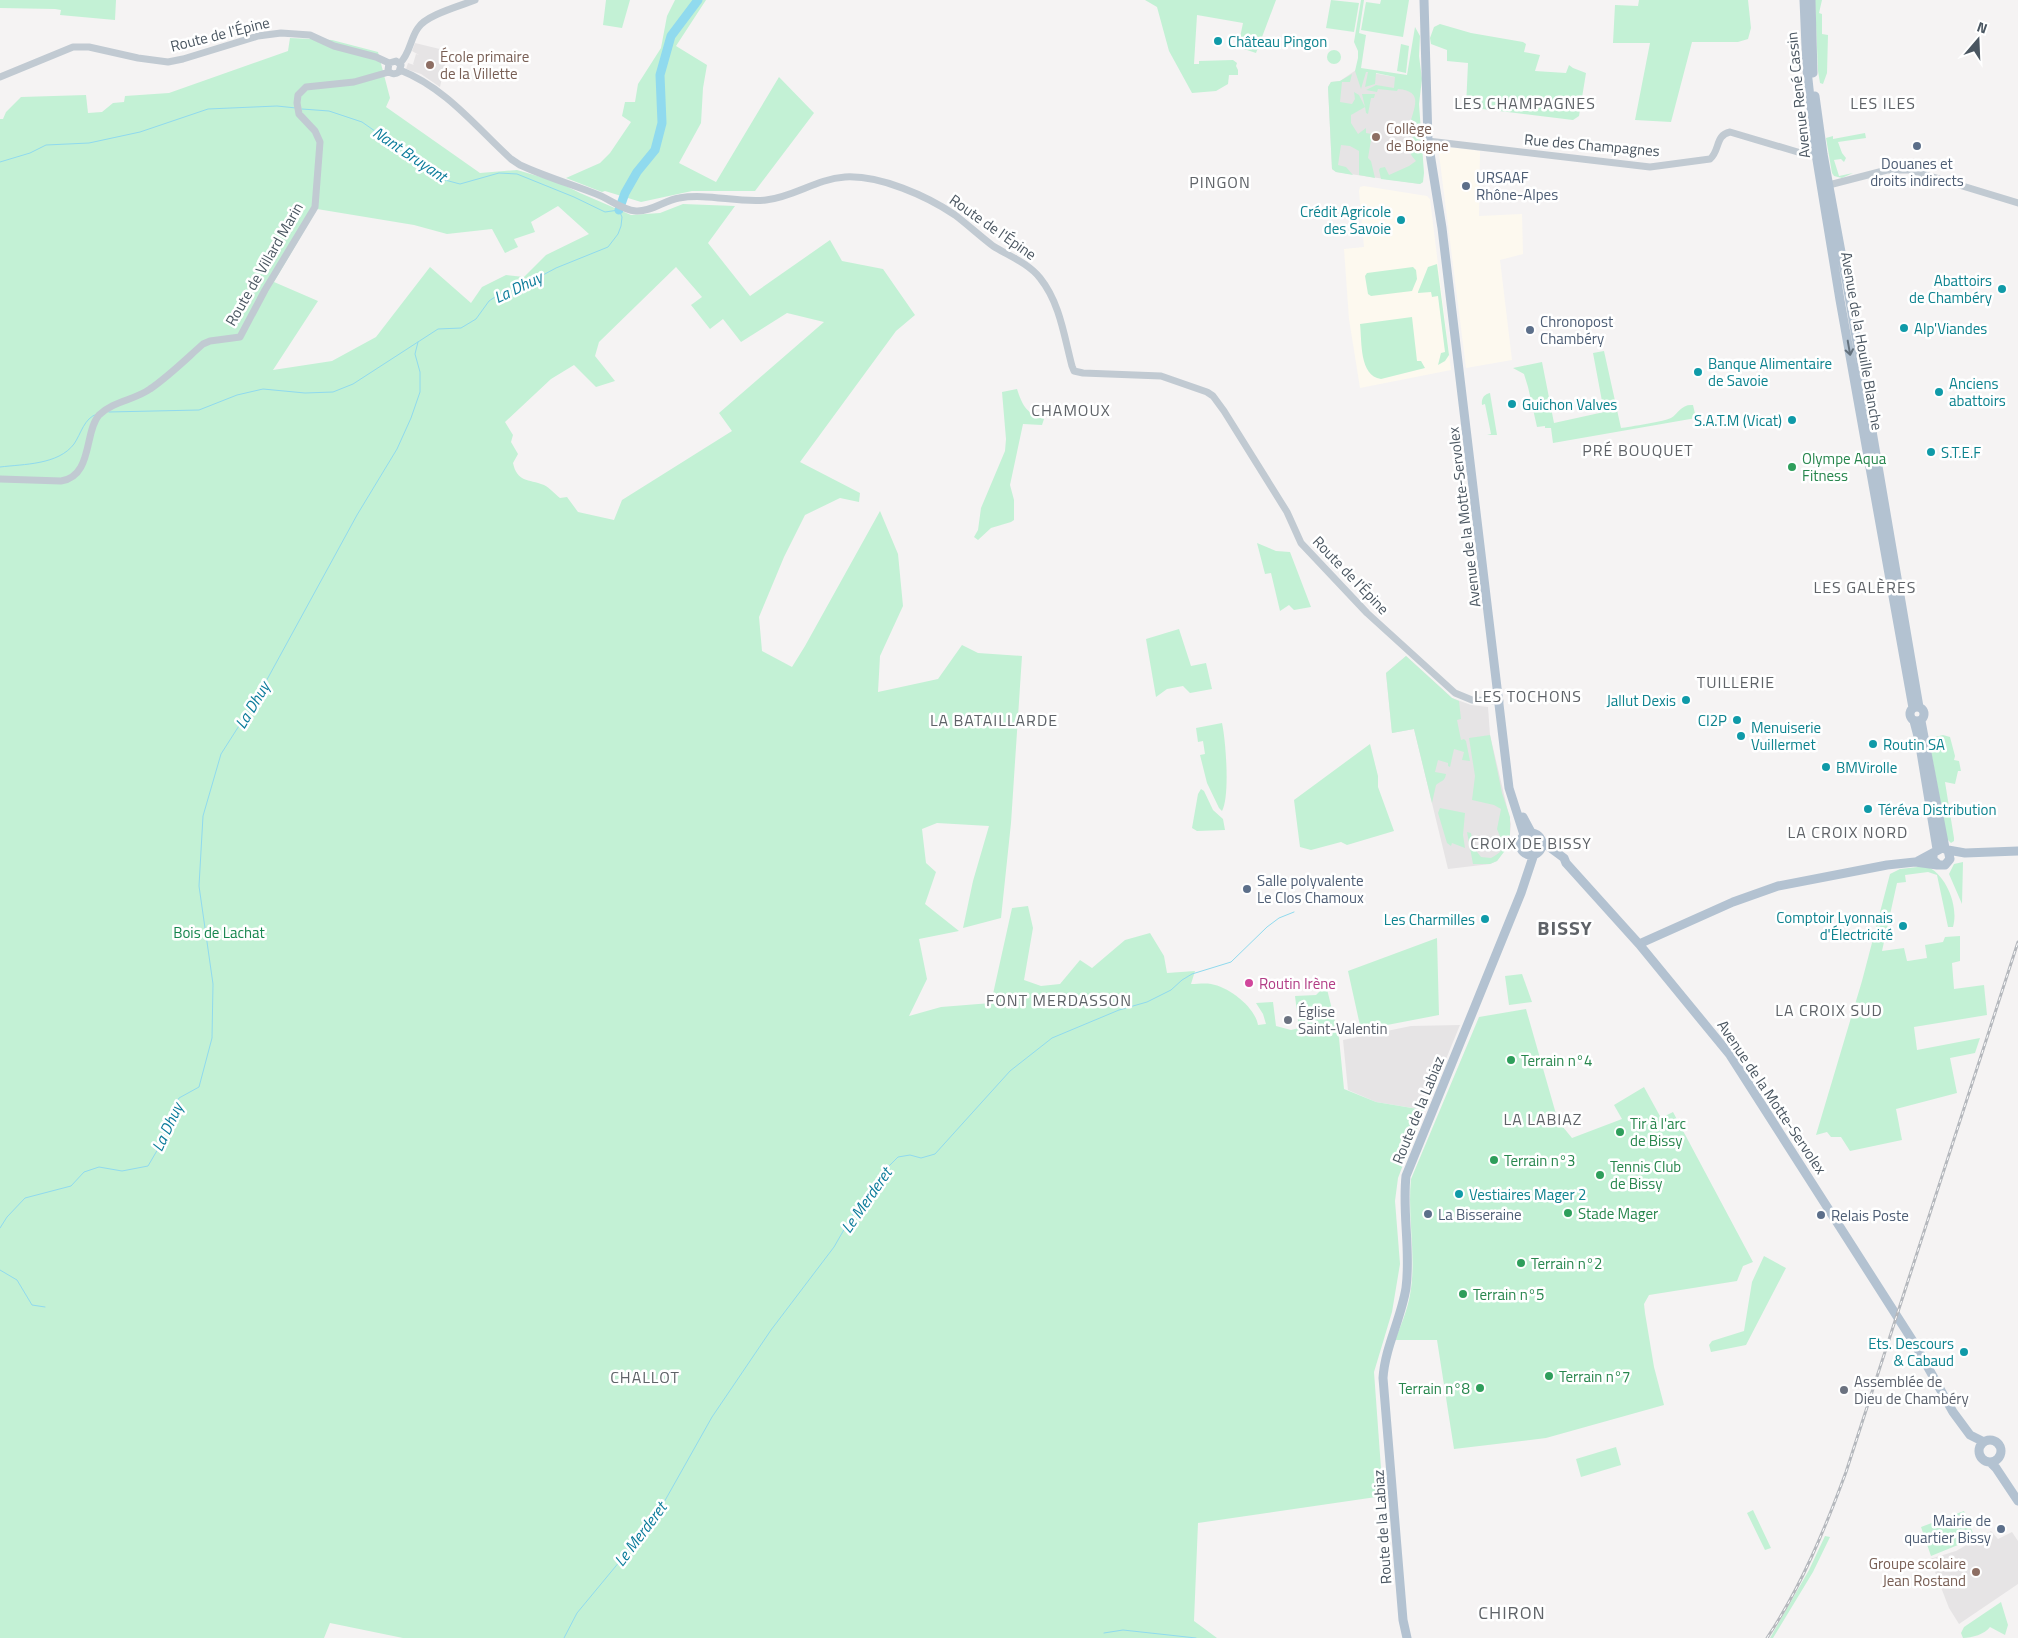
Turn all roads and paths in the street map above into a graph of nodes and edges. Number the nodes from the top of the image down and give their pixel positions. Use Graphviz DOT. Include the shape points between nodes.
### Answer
graph roads {
  1 [pos="475,0"];
  2 [pos="1424,0"];
  3 [pos="1804,0"];
  4 [pos="1811,0"];
  5 [pos="389,63"];
  6 [pos="400,67"];
  7 [pos="389,72"];
  8 [pos="0,77"];
  9 [pos="1428,141"];
  10 [pos="1820,154"];
  11 [pos="1825,186"];
  12 [pos="2018,203"];
  13 [pos="0,479"];
  14 [pos="1500,701"];
  15 [pos="1527,834"];
  16 [pos="1535,850"];
  17 [pos="1940,850"];
  18 [pos="2018,851"];
  19 [pos="1965,853"];
  20 [pos="1915,862"];
  21 [pos="1948,862"];
  22 [pos="1937,864"];
  23 [pos="1639,944"];
  24 [pos="1942,1395"];
  25 [pos="1951,1415"];
  26 [pos="1969,1434"];
  27 [pos="1981,1445"];
  28 [pos="1995,1460"];
  29 [pos="2018,1489"];
  30 [pos="2018,1501"];
  31 [pos="1407,1638"];
  1 -- 6 [label="street" via="420,24"];
  2 -- 9 [label="main road"];
  3 -- 10 [label="main road, Avenue René Cassin" via="1807,70"];
  4 -- 10 [label="main road, Avenue René Cassin" via="1813,78"];
  5 -- 6 [label="street, Route de l'Épine" via="394,61"];
  5 -- 7 [label="street"];
  5 -- 8 [label="street, Route de l'Épine" via="310,35 281,33 258,36 168,62 90,47 73,47"];
  6 -- 7 [label="street" via="395,74"];
  6 -- 14 [label="street, Route de l'Épine" via="442,94 520,165 636,211 679,198 767,200 788,195 818,181 847,177 889,185 942,207 1040,278 1058,311 1074,371 1161,376 1213,396 1287,512 1301,543 1368,613 1455,693 1472,700"];
  7 -- 13 [label="street, Route de Villard Marin" via="354,82 306,87 298,95 299,114 315,131 320,142 315,207 242,334 203,344 149,390 106,409 99,416 84,462 71,479"];
  9 -- 10 [label="street, Rue des Champagnes" via="1650,167 1710,159 1720,138 1730,132 1801,153"];
  9 -- 14 [label="main road, Avenue de la Motte-Servolex" via="1444,240"];
  10 -- 11 [label="main road, Avenue René Cassin"];
  11 -- 12 [label="street" via="1882,171 1910,170"];
  11 -- 17 [label="main road, Avenue de la Houille Blanche" via="1846,280 1916,707 1924,713 1917,721"];
  14 -- 15 [label="main road, Avenue de la Motte-Servolex" via="1510,788"];
  15 -- 16 [label="main road, Avenue de la Motte-Servolex" via="1538,835"];
  15 -- 16 [label="main road, Route de la Labiaz" via="1520,845"];
  16 -- 23 [label="main road, Avenue de la Motte-Servolex" via="1550,852 1565,862"];
  16 -- 31 [label="main road, Route de la Labiaz" via="1521,893 1406,1176 1406,1289 1383,1378"];
  17 -- 19 [label="main road"];
  17 -- 20 [label="main road"];
  17 -- 21 [label="main road" via="1950,856"];
  17 -- 22 [label="main road" via="1933,860"];
  18 -- 19 [label="main road"];
  19 -- 21 [label="main road"];
  20 -- 22 [label="main road"];
  20 -- 23 [label="main road" via="1778,886 1732,902"];
  21 -- 22 [label="main road" via="1942,866"];
  23 -- 24 [label="main road, Avenue de la Motte-Servolex" via="1730,1055 1897,1317"];
  24 -- 25 [label="main road"];
  24 -- 26 [label="main road"];
  25 -- 26 [label="main road"];
  25 -- 27 [label="main road" via="1964,1435"];
  26 -- 27 [label="main road"];
  27 -- 28 [label="main road" via="1979,1453 1982,1459"];
  27 -- 28 [label="main road" via="1992,1440 1998,1443 2001,1450"];
  28 -- 29 [label="main road"];
  28 -- 30 [label="main road" via="1996,1468"];
}
